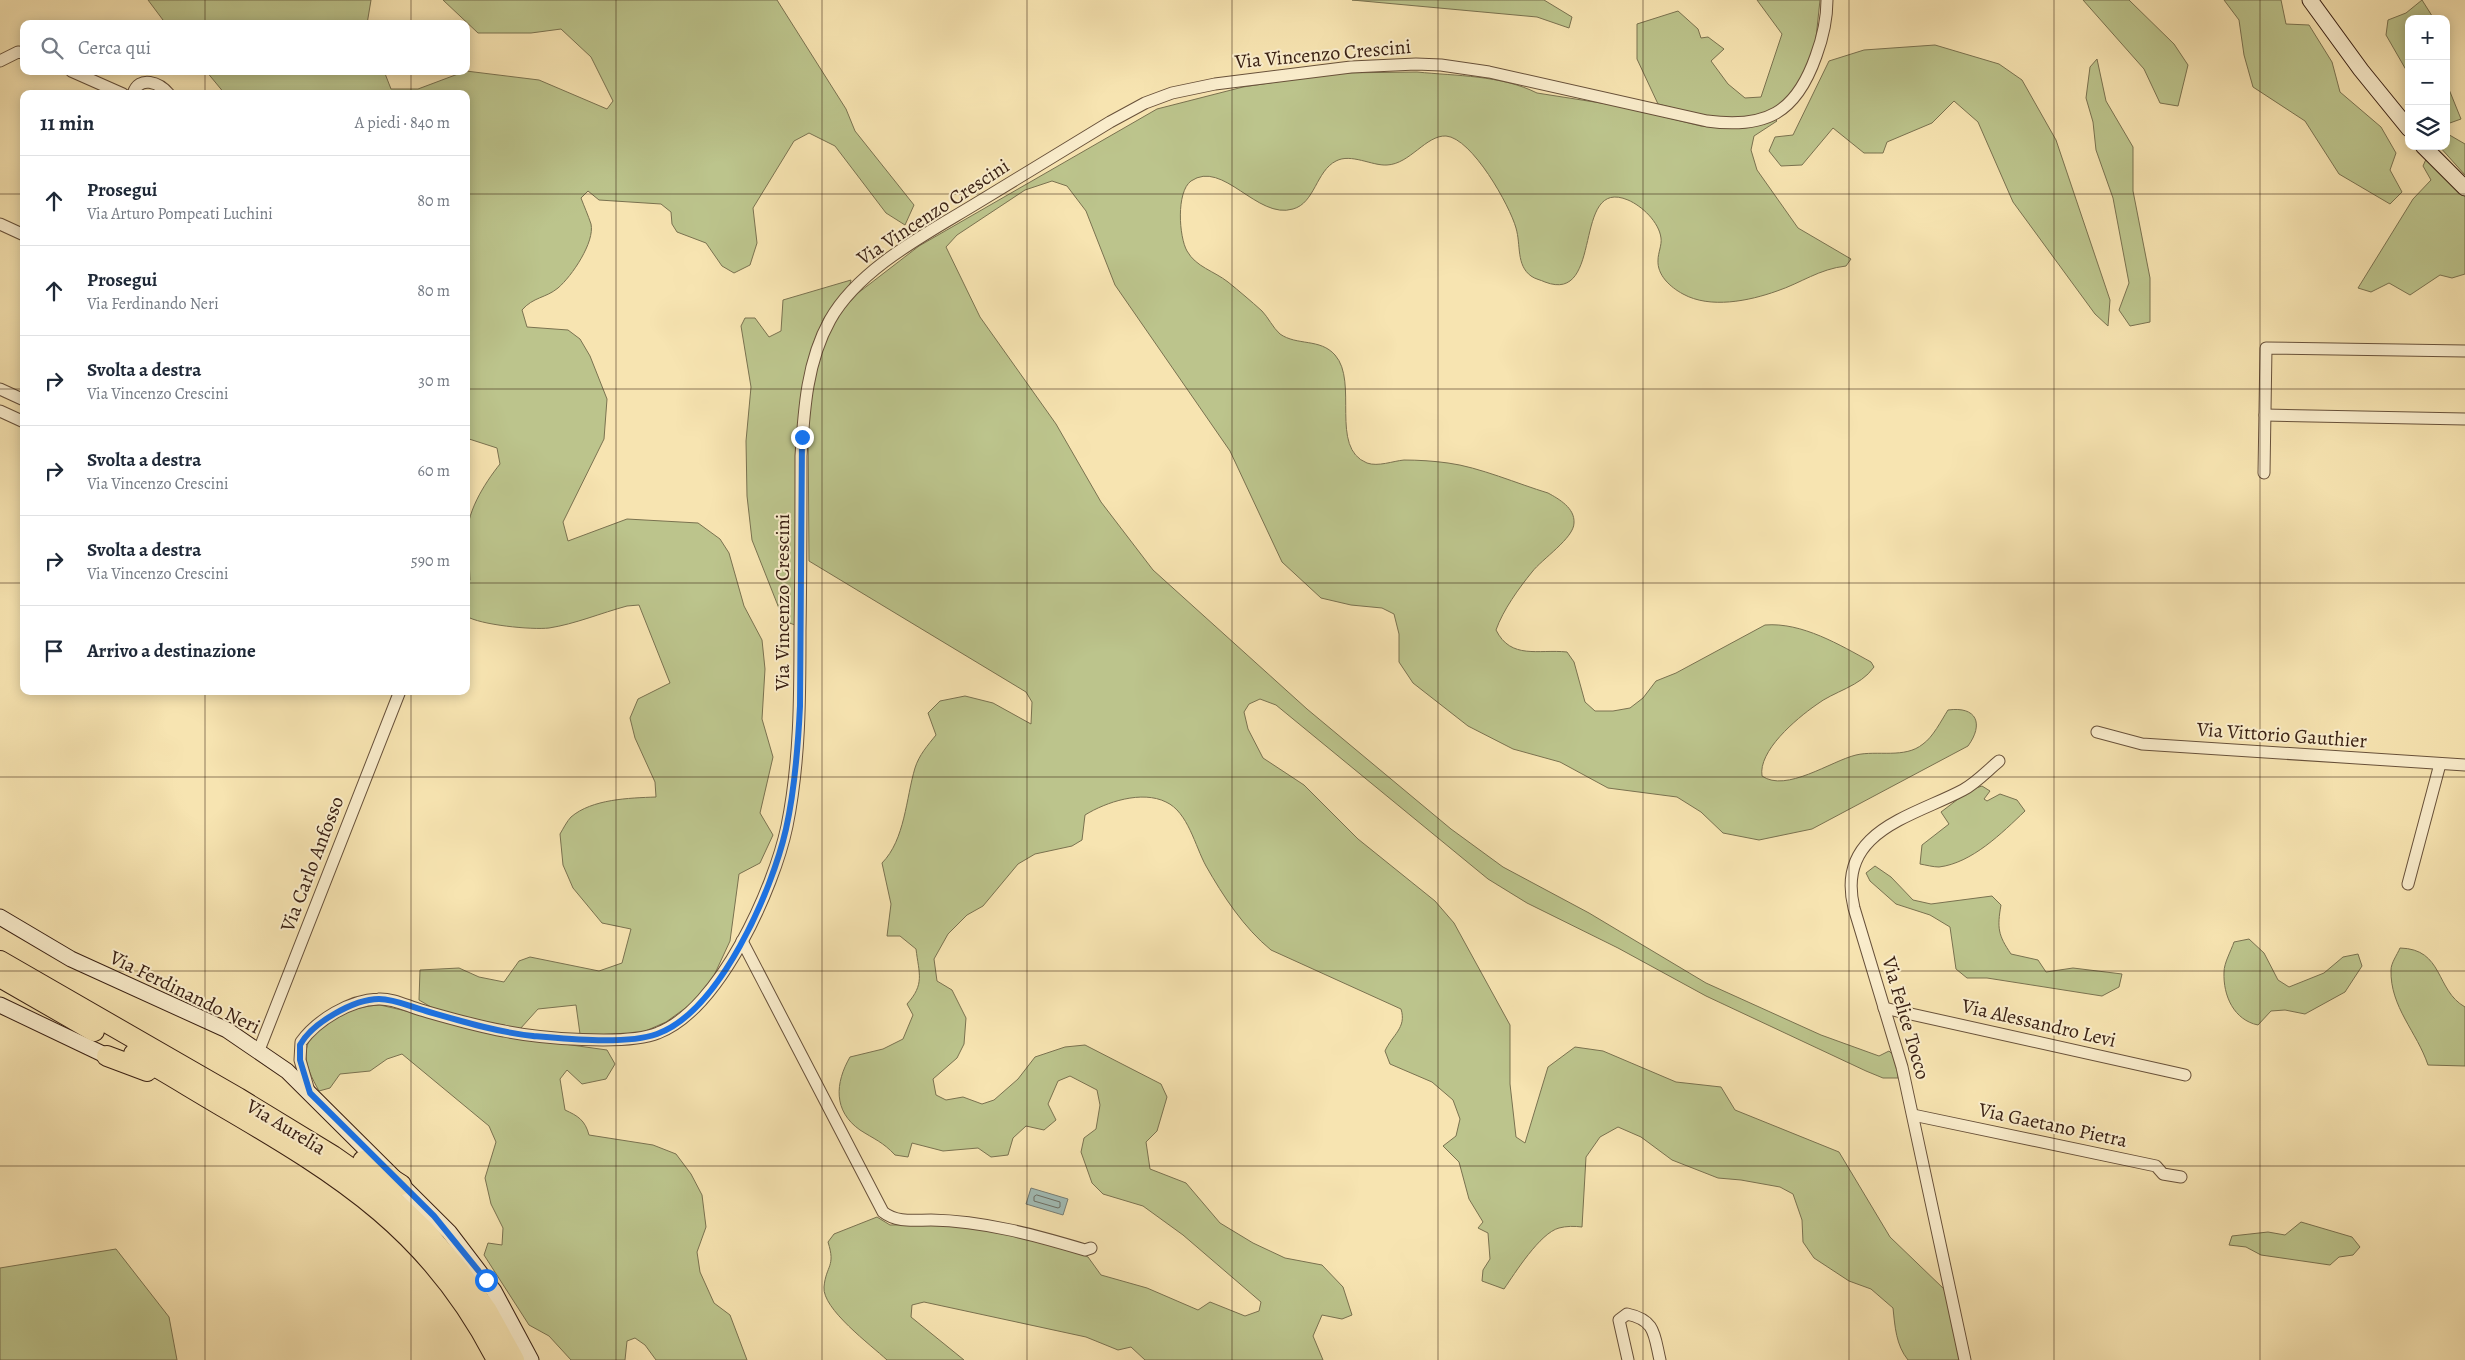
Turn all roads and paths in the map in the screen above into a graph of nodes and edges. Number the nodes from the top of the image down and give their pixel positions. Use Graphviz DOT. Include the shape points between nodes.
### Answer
graph roads {
  1 [pos="1827,0"];
  2 [pos="2310,0"];
  3 [pos="20,52"];
  4 [pos="0,61"];
  5 [pos="80,75"];
  6 [pos="114,90"];
  7 [pos="134,90"];
  8 [pos="166,90"];
  9 [pos="2405,124"];
  10 [pos="2428,150"];
  11 [pos="2465,188"];
  12 [pos="0,224"];
  13 [pos="20,234"];
  14 [pos="2465,351"];
  15 [pos="0,388"];
  16 [pos="20,398"];
  17 [pos="0,411"];
  18 [pos="2265,415"];
  19 [pos="2465,419"];
  20 [pos="20,420"];
  21 [pos="2264,473"];
  22 [pos="398,695"];
  23 [pos="2097,732"];
  24 [pos="1999,761"];
  25 [pos="2440,764"];
  26 [pos="2465,765"];
  27 [pos="2408,884"];
  28 [pos="0,917"];
  29 [pos="742,941"];
  30 [pos="0,966"];
  31 [pos="0,1005"];
  32 [pos="1884,1008"];
  33 [pos="260,1050"];
  34 [pos="107,1056"];
  35 [pos="2185,1075"];
  36 [pos="193,1090"];
  37 [pos="310,1093"];
  38 [pos="1913,1115"];
  39 [pos="2181,1177"];
  40 [pos="402,1185"];
  41 [pos="1091,1248"];
  42 [pos="497,1360"];
  43 [pos="514,1360"];
  44 [pos="530,1360"];
  45 [pos="1628,1360"];
  46 [pos="1660,1360"];
  47 [pos="1966,1360"];
  1 -- 29 [label="street, Via Vincenzo Crescini" via="1822,42 1807,80 1789,105 1768,118 1738,123 1706,121 1490,72 1441,65 1351,66 1215,84 1172,93 1110,122 927,234 865,279 831,318 816,354 807,389 801,456 800,706 795,770 782,847"];
  2 -- 9 [label="street"];
  3 -- 4 [label="street"];
  5 -- 6 [label="street"];
  7 -- 8 [label="street" via="143,82 152,82"];
  10 -- 11 [label="street"];
  12 -- 13 [label="street"];
  14 -- 18 [label="street" via="2266,348"];
  15 -- 16 [label="street"];
  17 -- 20 [label="street"];
  18 -- 19 [label="street"];
  18 -- 21 [label="street"];
  22 -- 33 [label="street, Via Carlo Anfosso"];
  23 -- 25 [label="street, Via Vittorio Gauthier" via="2142,744"];
  24 -- 32 [label="street, Via Felice Tocco" via="1966,788 1892,823 1873,838 1855,863 1850,882 1851,899"];
  25 -- 26 [label="street, Via Vittorio Gauthier"];
  25 -- 27 [label="street"];
  28 -- 33 [label="street, Via Ferdinando Neri" via="65,956 203,1018"];
  29 -- 37 [label="street, Via Vincenzo Crescini" via="713,986 684,1018 645,1038 532,1036 472,1024 389,1000 376,999 354,1005 327,1019 300,1045 300,1060"];
  29 -- 41 [label="street" via="884,1212 899,1220 948,1220 1007,1229 1084,1250"];
  30 -- 36 [label="highway, Via Aurelia"];
  30 -- 40 [label="highway" via="64,988"];
  30 -- 43 [label="highway, Via Aurelia" via="238,1098 383,1191 425,1231 459,1271 487,1311"];
  31 -- 34 [label="street"];
  32 -- 35 [label="street, Via Alessandro Levi"];
  32 -- 38 [label="street, Via Felice Tocco"];
  33 -- 37 [label="street, Via Ferdinando Neri"];
  34 -- 36 [label="highway"];
  36 -- 42 [label="highway, Via Aurelia" via="290,1146 350,1185 389,1217 448,1281"];
  37 -- 40 [label="street, Via Ferdinando Neri"];
  38 -- 39 [label="street, Via Gaetano Pietra" via="2156,1166 2164,1174"];
  38 -- 47 [label="street, Via Felice Tocco"];
  40 -- 44 [label="street, Via Ferdinando Neri" via="449,1232 478,1269 502,1304"];
  45 -- 46 [label="street" via="1620,1320 1628,1314 1641,1317 1652,1326"];
}
